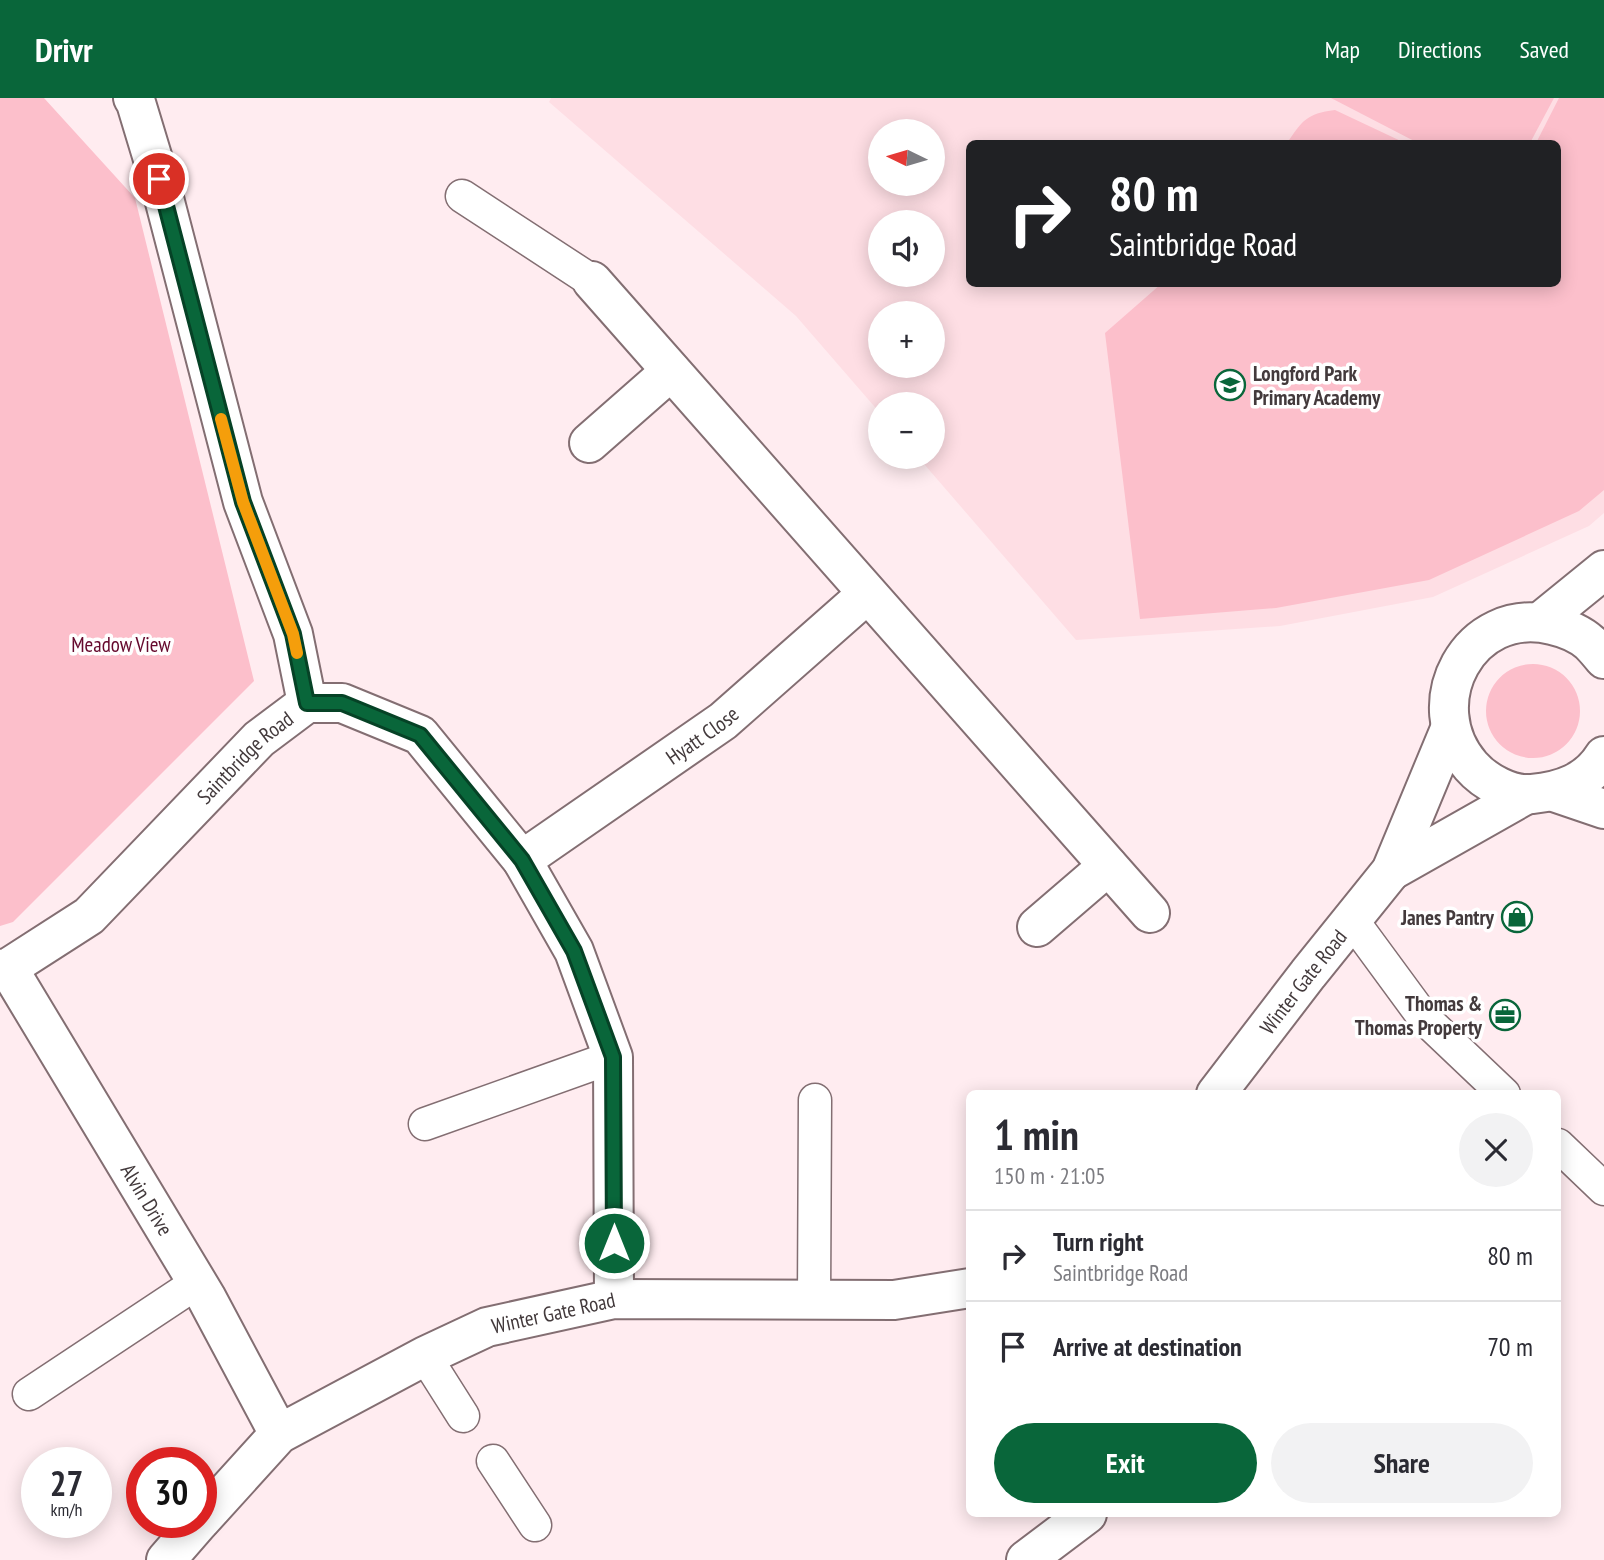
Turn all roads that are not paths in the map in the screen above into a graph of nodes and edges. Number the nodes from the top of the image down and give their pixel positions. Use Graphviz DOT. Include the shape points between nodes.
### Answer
graph roads {
  1 [pos="134,101"];
  2 [pos="462,196"];
  3 [pos="592,281"];
  4 [pos="671,371"];
  5 [pos="589,443"];
  6 [pos="1604,570"];
  7 [pos="867,594"];
  8 [pos="1540,622"];
  9 [pos="1604,659"];
  10 [pos="307,703"];
  11 [pos="1450,729"];
  12 [pos="1604,755"];
  13 [pos="1540,793"];
  14 [pos="1604,809"];
  15 [pos="522,860"];
  16 [pos="1108,866"];
  17 [pos="1391,871"];
  18 [pos="1150,913"];
  19 [pos="1352,920"];
  20 [pos="1037,927"];
  21 [pos="4,968"];
  22 [pos="613,1057"];
  23 [pos="1219,1090"];
  24 [pos="1500,1090"];
  25 [pos="815,1100"];
  26 [pos="425,1124"];
  27 [pos="1561,1147"];
  28 [pos="1604,1189"];
  29 [pos="198,1282"];
  30 [pos="966,1288"];
  31 [pos="614,1299"];
  32 [pos="814,1301"];
  33 [pos="425,1356"];
  34 [pos="29,1394"];
  35 [pos="463,1416"];
  36 [pos="279,1434"];
  37 [pos="493,1461"];
  38 [pos="217,1502"];
  39 [pos="1083,1517"];
  40 [pos="535,1525"];
  41 [pos="185,1538"];
  42 [pos="166,1560"];
  43 [pos="1026,1560"];
  1 -- 10 [label="street, Saintbridge Road" via="159,179 243,502 293,634"];
  2 -- 3 [label="lane"];
  3 -- 4 [label="street"];
  4 -- 5 [label="street"];
  4 -- 7 [label="street"];
  6 -- 8 [label="street"];
  7 -- 15 [label="street, Hyatt Close" via="723,721"];
  7 -- 16 [label="street"];
  8 -- 9 [label="street" via="1566,628 1590,642"];
  8 -- 11 [label="street" via="1513,624 1488,635 1467,652 1453,675 1447,702"];
  10 -- 15 [label="street" via="342,703 420,735"];
  10 -- 21 [label="street, Saintbridge Road" via="259,739 89,916"];
  11 -- 13 [label="street" via="1460,754 1478,774 1501,788"];
  11 -- 17 [label="street, Winter Gate Road"];
  12 -- 13 [label="street, Winter Gate Road" via="1579,782"];
  13 -- 14 [label="street"];
  13 -- 17 [label="street, Winter Gate Road"];
  15 -- 22 [label="street" via="574,951"];
  16 -- 18 [label="street"];
  16 -- 20 [label="street"];
  17 -- 19 [label="street, Winter Gate Road"];
  19 -- 23 [label="street, Winter Gate Road"];
  19 -- 24 [label="lane" via="1424,1018"];
  21 -- 29 [label="street, Alvin Drive"];
  22 -- 26 [label="lane"];
  22 -- 31 [label="street"];
  25 -- 32 [label="lane"];
  27 -- 28 [label="lane"];
  29 -- 34 [label="lane"];
  29 -- 36 [label="street, Alvin Drive"];
  30 -- 32 [label="street, Winter Gate Road" via="894,1300"];
  31 -- 32 [label="street, Winter Gate Road"];
  31 -- 33 [label="street, Winter Gate Road" via="486,1327"];
  33 -- 35 [label="lane"];
  33 -- 36 [label="street, Winter Gate Road"];
  36 -- 38 [label="street, Winter Gate Road"];
  37 -- 40 [label="lane"];
  39 -- 43 [label="street"];
  41 -- 42 [label="street, Winter Gate Road"];
}
